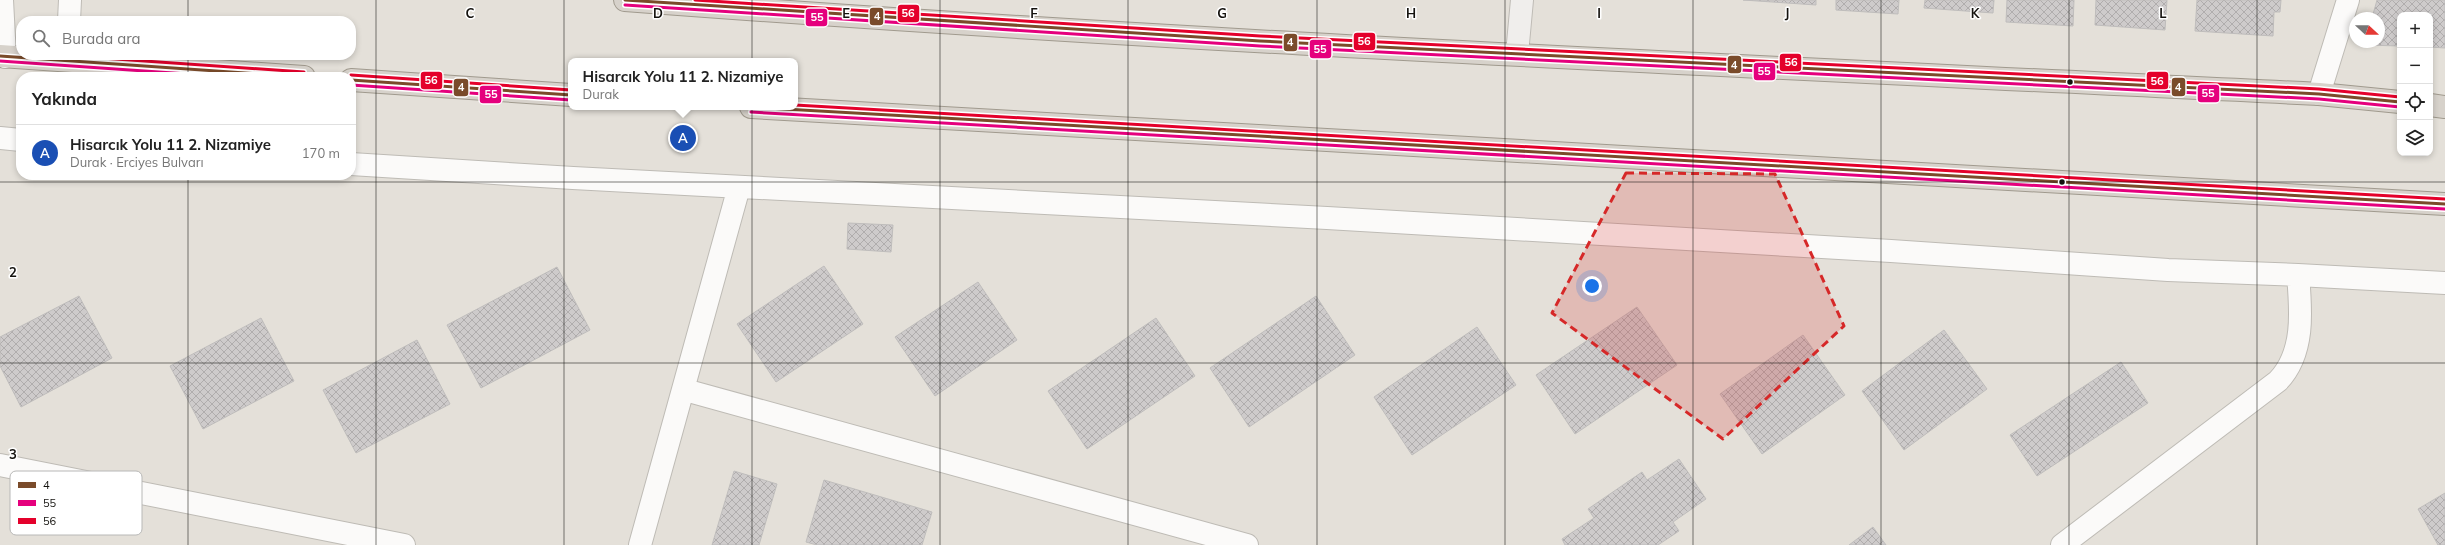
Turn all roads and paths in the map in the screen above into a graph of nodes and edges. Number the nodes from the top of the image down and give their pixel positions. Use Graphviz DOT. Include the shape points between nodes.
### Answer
graph roads {
  1 [pos="2,0"];
  2 [pos="70,0"];
  3 [pos="625,0"];
  4 [pos="1522,0"];
  5 [pos="2348,0"];
  6 [pos="800,7"];
  7 [pos="69,16"];
  8 [pos="1517,54"];
  9 [pos="3,56"];
  10 [pos="16,56"];
  11 [pos="93,60"];
  12 [pos="242,72"];
  13 [pos="356,80"];
  14 [pos="2320,94"];
  15 [pos="568,95"];
  16 [pos="2397,102"];
  17 [pos="2433,105"];
  18 [pos="2445,107"];
  19 [pos="798,110"];
  20 [pos="0,138"];
  21 [pos="16,140"];
  22 [pos="356,164"];
  23 [pos="739,186"];
  24 [pos="2445,204"];
  25 [pos="2298,275"];
  26 [pos="2445,283"];
  27 [pos="685,390"];
  28 [pos="0,465"];
  29 [pos="30,471"];
  30 [pos="142,493"];
  31 [pos="404,545"];
  32 [pos="640,545"];
  33 [pos="1247,545"];
  34 [pos="2062,545"];
  1 -- 9 [label="street"];
  2 -- 7 [label="street"];
  3 -- 6 [label="highway"];
  4 -- 8 [label="street"];
  5 -- 14 [label="street"];
  6 -- 8 [label="highway"];
  8 -- 14 [label="highway"];
  9 -- 10 [label="highway"];
  11 -- 12 [label="highway"];
  13 -- 15 [label="highway"];
  14 -- 16 [label="highway"];
  17 -- 18 [label="highway"];
  19 -- 24 [label="highway"];
  20 -- 21 [label="street"];
  22 -- 23 [label="street"];
  23 -- 25 [label="street" via="1335,218 2168,270"];
  23 -- 27 [label="street"];
  25 -- 26 [label="street"];
  25 -- 34 [label="street" via="2301,312 2296,349 2287,372"];
  27 -- 32 [label="street"];
  27 -- 33 [label="street"];
  28 -- 29 [label="street"];
  30 -- 31 [label="street"];
}
